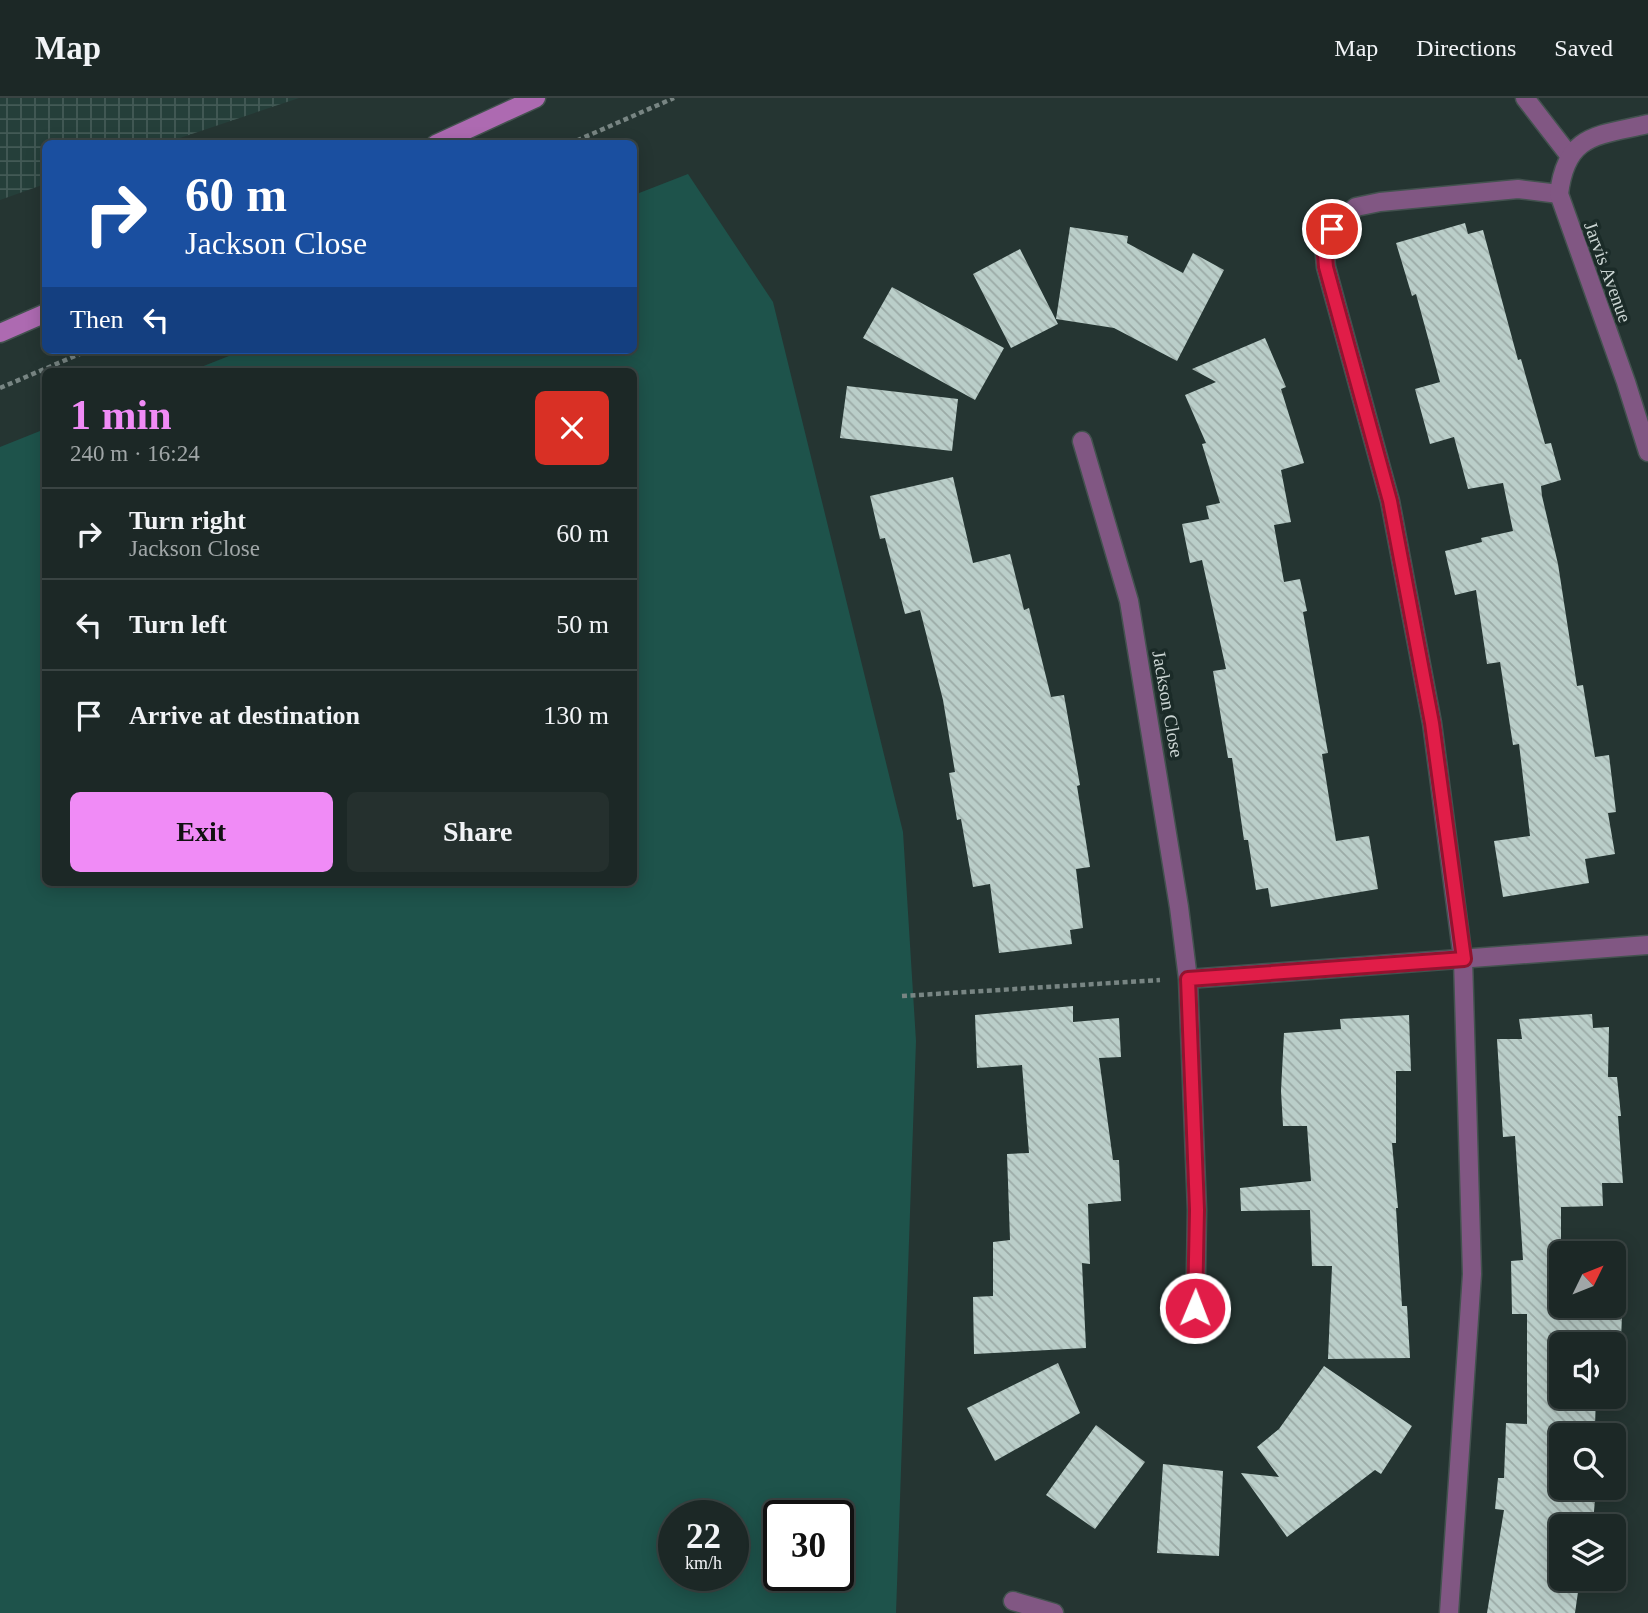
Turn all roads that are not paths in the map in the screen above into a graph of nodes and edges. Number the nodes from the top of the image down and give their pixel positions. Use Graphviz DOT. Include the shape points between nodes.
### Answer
graph roads {
  1 [pos="536,98"];
  2 [pos="1525,98"];
  3 [pos="1648,124"];
  4 [pos="445,140"];
  5 [pos="1572,151"];
  6 [pos="1559,194"];
  7 [pos="42,315"];
  8 [pos="0,333"];
  9 [pos="1643,415"];
  10 [pos="1082,441"];
  11 [pos="1648,452"];
  12 [pos="1648,945"];
  13 [pos="1464,959"];
  14 [pos="1188,979"];
  15 [pos="1195,1333"];
  16 [pos="1013,1601"];
  17 [pos="1054,1613"];
  18 [pos="1449,1613"];
  1 -- 4 [label="main road"];
  2 -- 5 [label="street"];
  3 -- 5 [label="street" via="1598,136"];
  5 -- 6 [label="street"];
  6 -- 9 [label="street, Jarvis Avenue"];
  6 -- 13 [label="street" via="1518,190 1380,202 1346,215 1324,244 1326,267 1390,501 1432,723"];
  7 -- 8 [label="main road"];
  9 -- 11 [label="street, Jarvis Avenue"];
  10 -- 14 [label="street, Jackson Close" via="1129,601 1169,833"];
  12 -- 13 [label="street"];
  13 -- 14 [label="street"];
  13 -- 18 [label="street" via="1472,1274"];
  14 -- 15 [label="street, Jackson Close" via="1197,1210"];
  16 -- 17 [label="street"];
}
